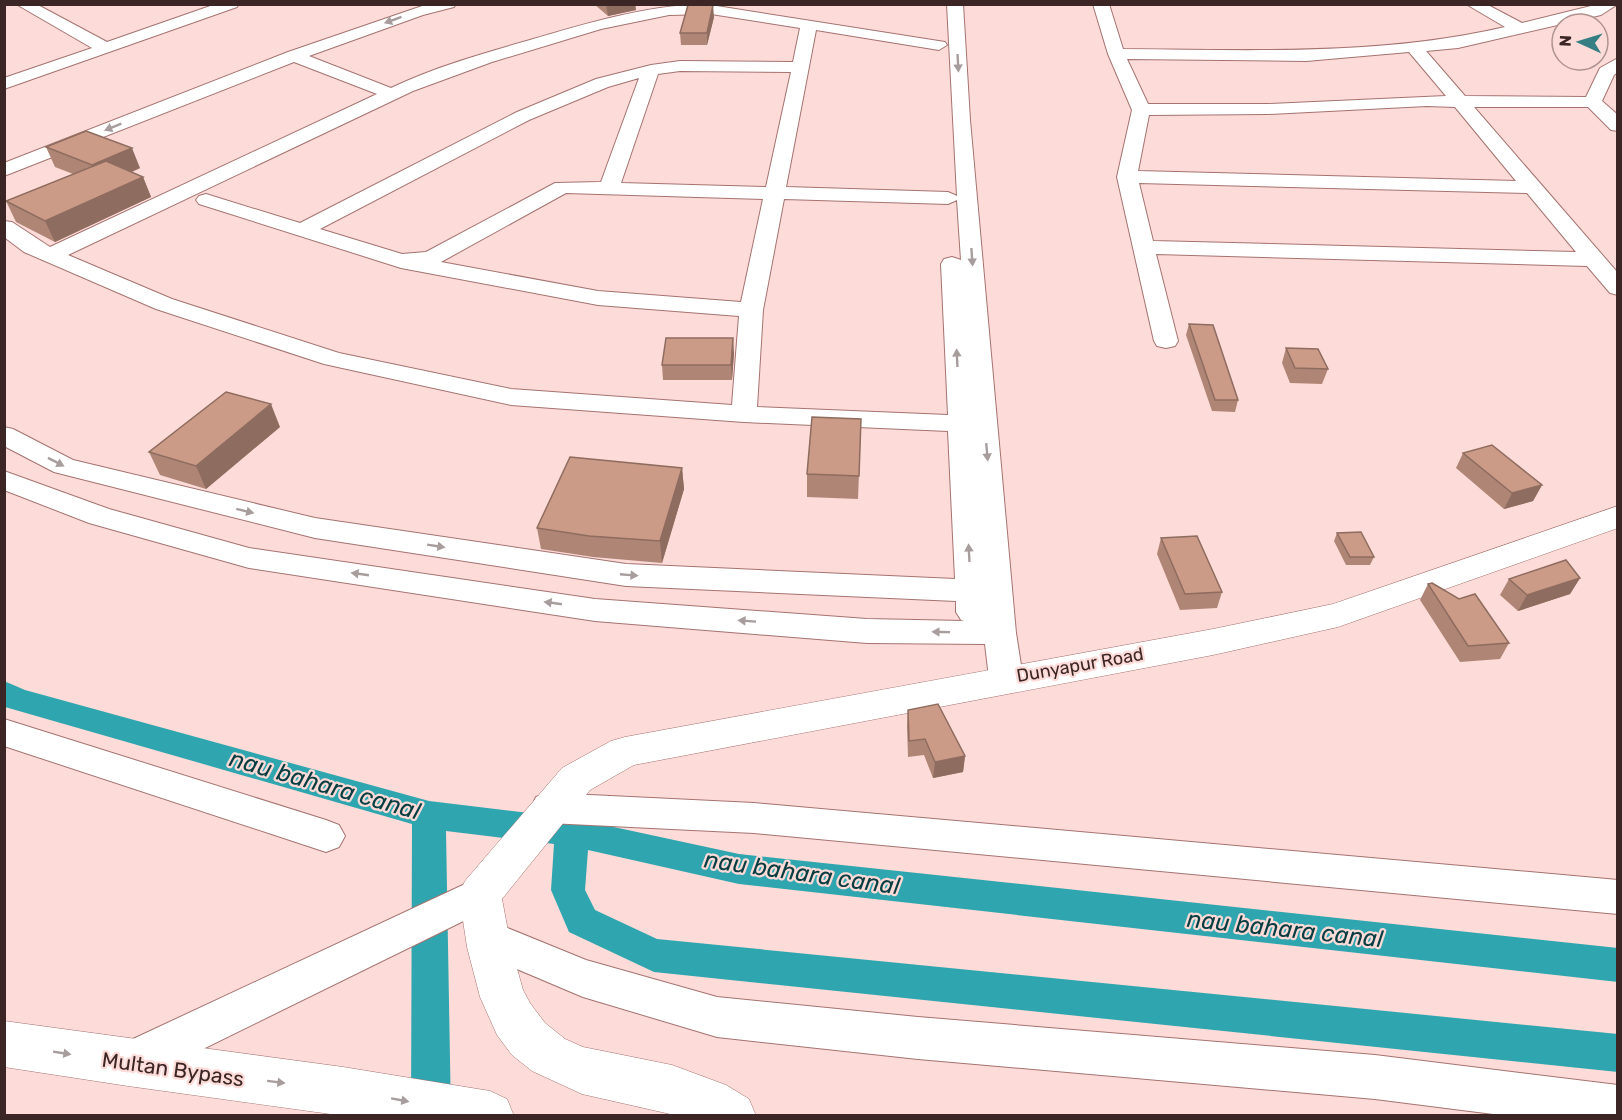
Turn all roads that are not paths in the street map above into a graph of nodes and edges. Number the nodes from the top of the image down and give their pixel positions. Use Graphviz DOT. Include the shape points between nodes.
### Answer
graph roads {
  1 [pos="188,4"];
  2 [pos="232,4"];
  3 [pos="397,4"];
  4 [pos="442,4"];
  5 [pos="449,4"];
  6 [pos="937,4"];
  7 [pos="955,4"];
  8 [pos="1101,4"];
  9 [pos="1473,4"];
  10 [pos="1611,4"];
  11 [pos="24,5"];
  12 [pos="4,9"];
  13 [pos="417,12"];
  14 [pos="207,13"];
  15 [pos="809,25"];
  16 [pos="1521,28"];
  17 [pos="939,45"];
  18 [pos="1413,46"];
  19 [pos="105,48"];
  20 [pos="1116,54"];
  21 [pos="294,56"];
  22 [pos="1617,63"];
  23 [pos="800,67"];
  24 [pos="651,70"];
  25 [pos="4,84"];
  26 [pos="392,94"];
  27 [pos="1458,101"];
  28 [pos="1593,102"];
  29 [pos="1141,110"];
  30 [pos="1617,126"];
  31 [pos="4,155"];
  32 [pos="4,170"];
  33 [pos="1127,177"];
  34 [pos="609,188"];
  35 [pos="1531,188"];
  36 [pos="775,193"];
  37 [pos="948,198"];
  38 [pos="206,200"];
  39 [pos="4,227"];
  40 [pos="302,230"];
  41 [pos="1144,247"];
  42 [pos="50,255"];
  43 [pos="1591,259"];
  44 [pos="401,261"];
  45 [pos="1617,288"];
  46 [pos="751,310"];
  47 [pos="1166,341"];
  48 [pos="744,414"];
  49 [pos="961,424"];
  50 [pos="4,435"];
  51 [pos="4,480"];
  52 [pos="1617,516"];
  53 [pos="984,591"];
  54 [pos="987,633"];
  55 [pos="1006,678"];
  56 [pos="4,732"];
  57 [pos="549,808"];
  58 [pos="326,836"];
  59 [pos="477,891"];
  60 [pos="1617,897"];
  61 [pos="488,938"];
  62 [pos="4,1044"];
  63 [pos="128,1063"];
  64 [pos="1617,1107"];
  65 [pos="490,1116"];
  66 [pos="732,1116"];
  1 -- 14 [label="street"];
  2 -- 14 [label="street"];
  3 -- 31 [label="street"];
  4 -- 13 [label="street"];
  5 -- 13 [label="street"];
  6 -- 17 [label="street"];
  7 -- 53 [label="street, one-way"];
  8 -- 20 [label="street"];
  9 -- 16 [label="street"];
  10 -- 16 [label="street" via="1601,10"];
  11 -- 12 [label="street"];
  11 -- 19 [label="street"];
  13 -- 21 [label="street, one-way"];
  14 -- 19 [label="street"];
  15 -- 17 [label="street"];
  15 -- 23 [label="street"];
  15 -- 26 [label="street" via="711,9 669,10 598,25 486,58"];
  16 -- 18 [label="street" via="1458,43"];
  17 -- 37 [label="street"];
  18 -- 20 [label="street" via="1306,56"];
  18 -- 27 [label="street"];
  19 -- 25 [label="street"];
  20 -- 29 [label="street"];
  21 -- 26 [label="street"];
  21 -- 32 [label="street, one-way"];
  22 -- 28 [label="street" via="1606,72"];
  23 -- 24 [label="street" via="680,66"];
  23 -- 36 [label="street"];
  24 -- 34 [label="street"];
  24 -- 40 [label="street" via="602,83 523,116"];
  26 -- 42 [label="street"];
  27 -- 28 [label="street"];
  27 -- 29 [label="street"];
  27 -- 35 [label="street"];
  28 -- 30 [label="street"];
  29 -- 33 [label="street"];
  33 -- 35 [label="street"];
  33 -- 41 [label="street"];
  34 -- 36 [label="street"];
  34 -- 44 [label="street" via="562,187 431,258"];
  35 -- 43 [label="street"];
  36 -- 37 [label="street"];
  36 -- 46 [label="street"];
  49 -- 37 [label="street, one-way"];
  38 -- 40 [label="street"];
  39 -- 42 [label="street"];
  40 -- 44 [label="street"];
  41 -- 43 [label="street"];
  41 -- 47 [label="street"];
  42 -- 48 [label="street" via="165,304 333,359 511,397"];
  43 -- 45 [label="street"];
  44 -- 46 [label="street" via="598,298"];
  46 -- 48 [label="street"];
  48 -- 49 [label="street"];
  53 -- 49 [label="street, one-way"];
  50 -- 53 [label="street, one-way" via="64,466 315,528 626,575"];
  54 -- 51 [label="street, one-way" via="867,631 595,610 249,558 99,516"];
  52 -- 55 [label="main road, Dunyapur Road" via="1338,615 1213,642"];
  53 -- 54 [label="street"];
  54 -- 55 [label="street"];
  55 -- 57 [label="main road, Dunyapur Road" via="625,752 576,779"];
  56 -- 58 [label="street"];
  57 -- 59 [label="main road, Dunyapur Road"];
  57 -- 60 [label="street" via="754,818"];
  59 -- 61 [label="main road"];
  59 -- 63 [label="street"];
  61 -- 64 [label="street" via="583,978 717,1017 1375,1077"];
  61 -- 66 [label="main road" via="498,988 528,1041 576,1069 659,1086 714,1103"];
  62 -- 63 [label="main road, Multan Bypass, one-way"];
  63 -- 65 [label="main road, Multan Bypass, one-way" via="343,1091"];
}
